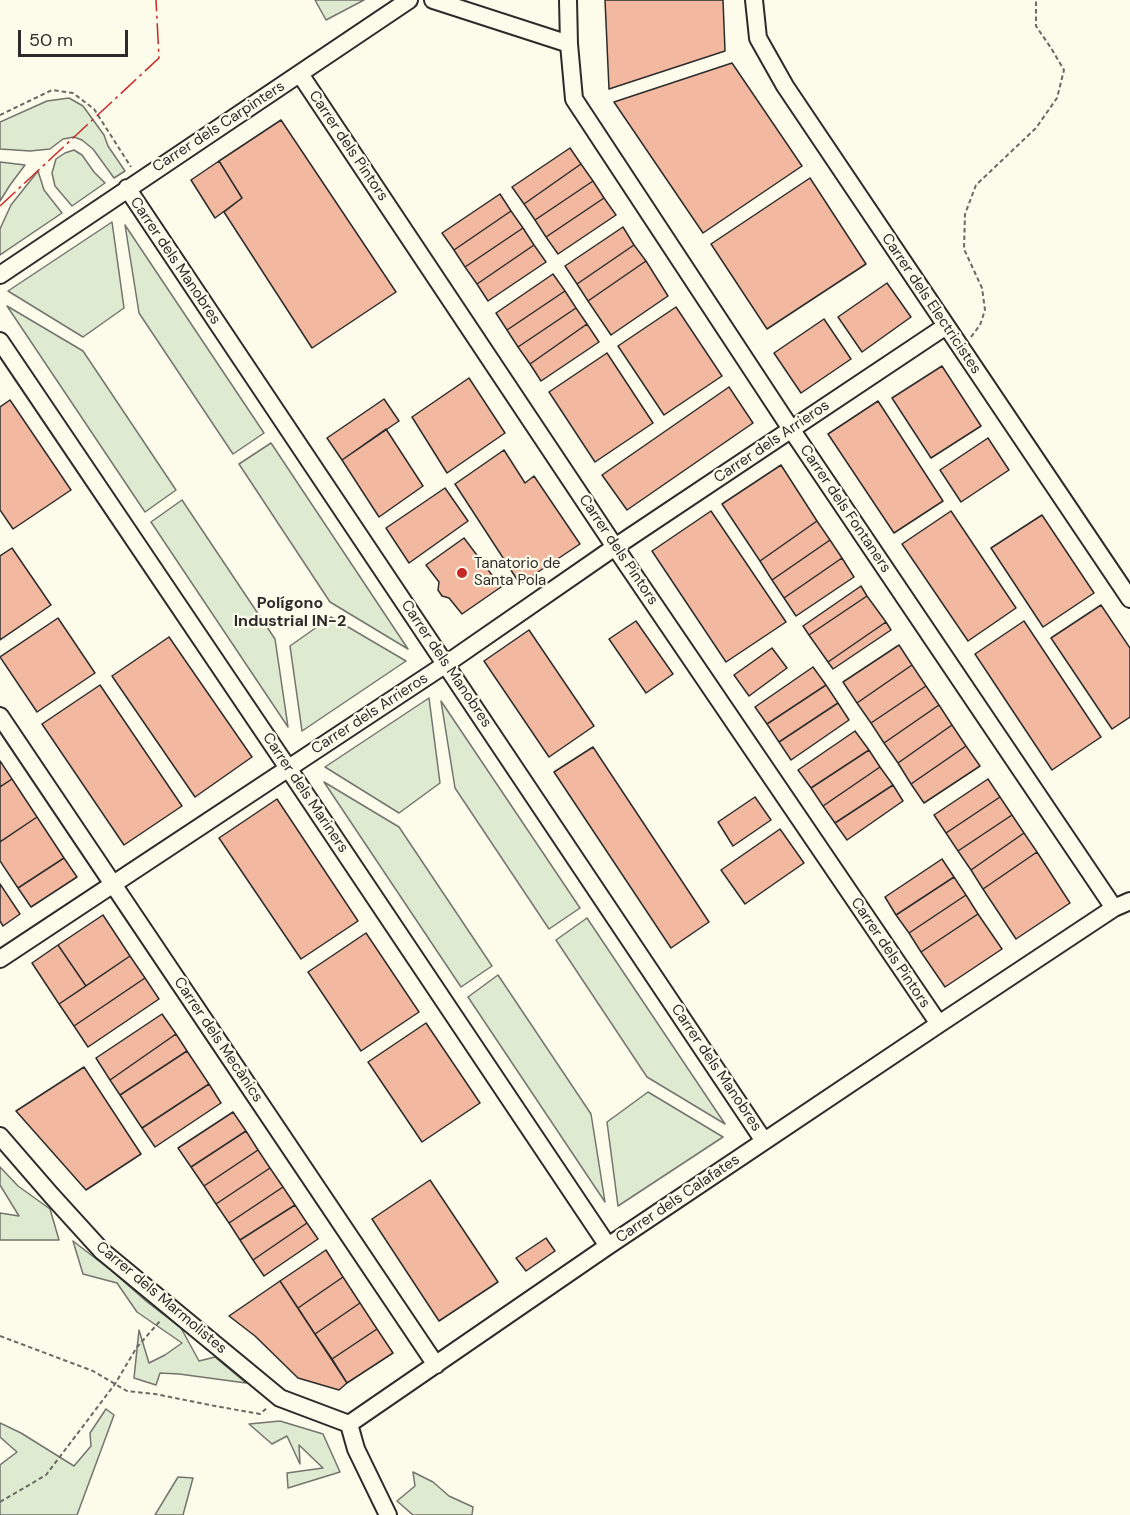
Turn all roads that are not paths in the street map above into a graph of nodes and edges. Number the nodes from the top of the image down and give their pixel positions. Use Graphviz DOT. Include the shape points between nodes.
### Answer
graph roads {
  1 [pos="409,0"];
  2 [pos="433,0"];
  3 [pos="568,0"];
  4 [pos="754,0"];
  5 [pos="569,44"];
  6 [pos="300,74"];
  7 [pos="133,184"];
  8 [pos="0,275"];
  9 [pos="946,326"];
  10 [pos="0,341"];
  11 [pos="791,429"];
  12 [pos="615,547"];
  13 [pos="1130,599"];
  14 [pos="446,664"];
  15 [pos="0,716"];
  16 [pos="288,768"];
  17 [pos="114,884"];
  18 [pos="1130,900"];
  19 [pos="1114,908"];
  20 [pos="0,959"];
  21 [pos="939,1024"];
  22 [pos="0,1136"];
  23 [pos="764,1141"];
  24 [pos="608,1246"];
  25 [pos="436,1365"];
  26 [pos="349,1424"];
  27 [pos="388,1515"];
  1 -- 6 [label="street, Carrer dels Carpinters"];
  2 -- 5 [label="street"];
  3 -- 5 [label="street, Carrer dels Fontaners"];
  4 -- 9 [label="street, Carrer dels Electricistes" via="758,38 785,86"];
  5 -- 11 [label="street, Carrer dels Fontaners" via="574,99"];
  6 -- 7 [label="street, Carrer dels Carpinters"];
  6 -- 12 [label="street, Carrer dels Pintors"];
  7 -- 8 [label="street, Carrer dels Carpinters"];
  7 -- 14 [label="street, Carrer dels Manobres"];
  9 -- 11 [label="street, Carrer dels Arrieros"];
  9 -- 13 [label="street, Carrer dels Electricistes"];
  10 -- 16 [label="street, Carrer dels Mariners"];
  11 -- 12 [label="street, Carrer dels Arrieros"];
  11 -- 19 [label="street, Carrer dels Fontaners"];
  12 -- 14 [label="street, Carrer dels Arrieros"];
  12 -- 21 [label="street, Carrer dels Pintors"];
  14 -- 16 [label="street, Carrer dels Arrieros"];
  14 -- 23 [label="street, Carrer dels Manobres"];
  15 -- 17 [label="street, Carrer dels Mecànics"];
  16 -- 17 [label="street, Carrer dels Arrieros"];
  16 -- 24 [label="street, Carrer dels Mariners"];
  17 -- 20 [label="street, Carrer dels Arrieros"];
  17 -- 25 [label="street, Carrer dels Mecànics"];
  18 -- 19 [label="street, Carrer dels Calafates"];
  19 -- 21 [label="street, Carrer dels Calafates"];
  21 -- 23 [label="street, Carrer dels Calafates"];
  22 -- 26 [label="street, Carrer dels Marmolistes" via="102,1251 173,1310 280,1398"];
  23 -- 24 [label="street, Carrer dels Calafates"];
  24 -- 25 [label="street, Carrer dels Calafates"];
  25 -- 26 [label="street, Carrer dels Calafates"];
  26 -- 27 [label="street" via="356,1449"];
}
